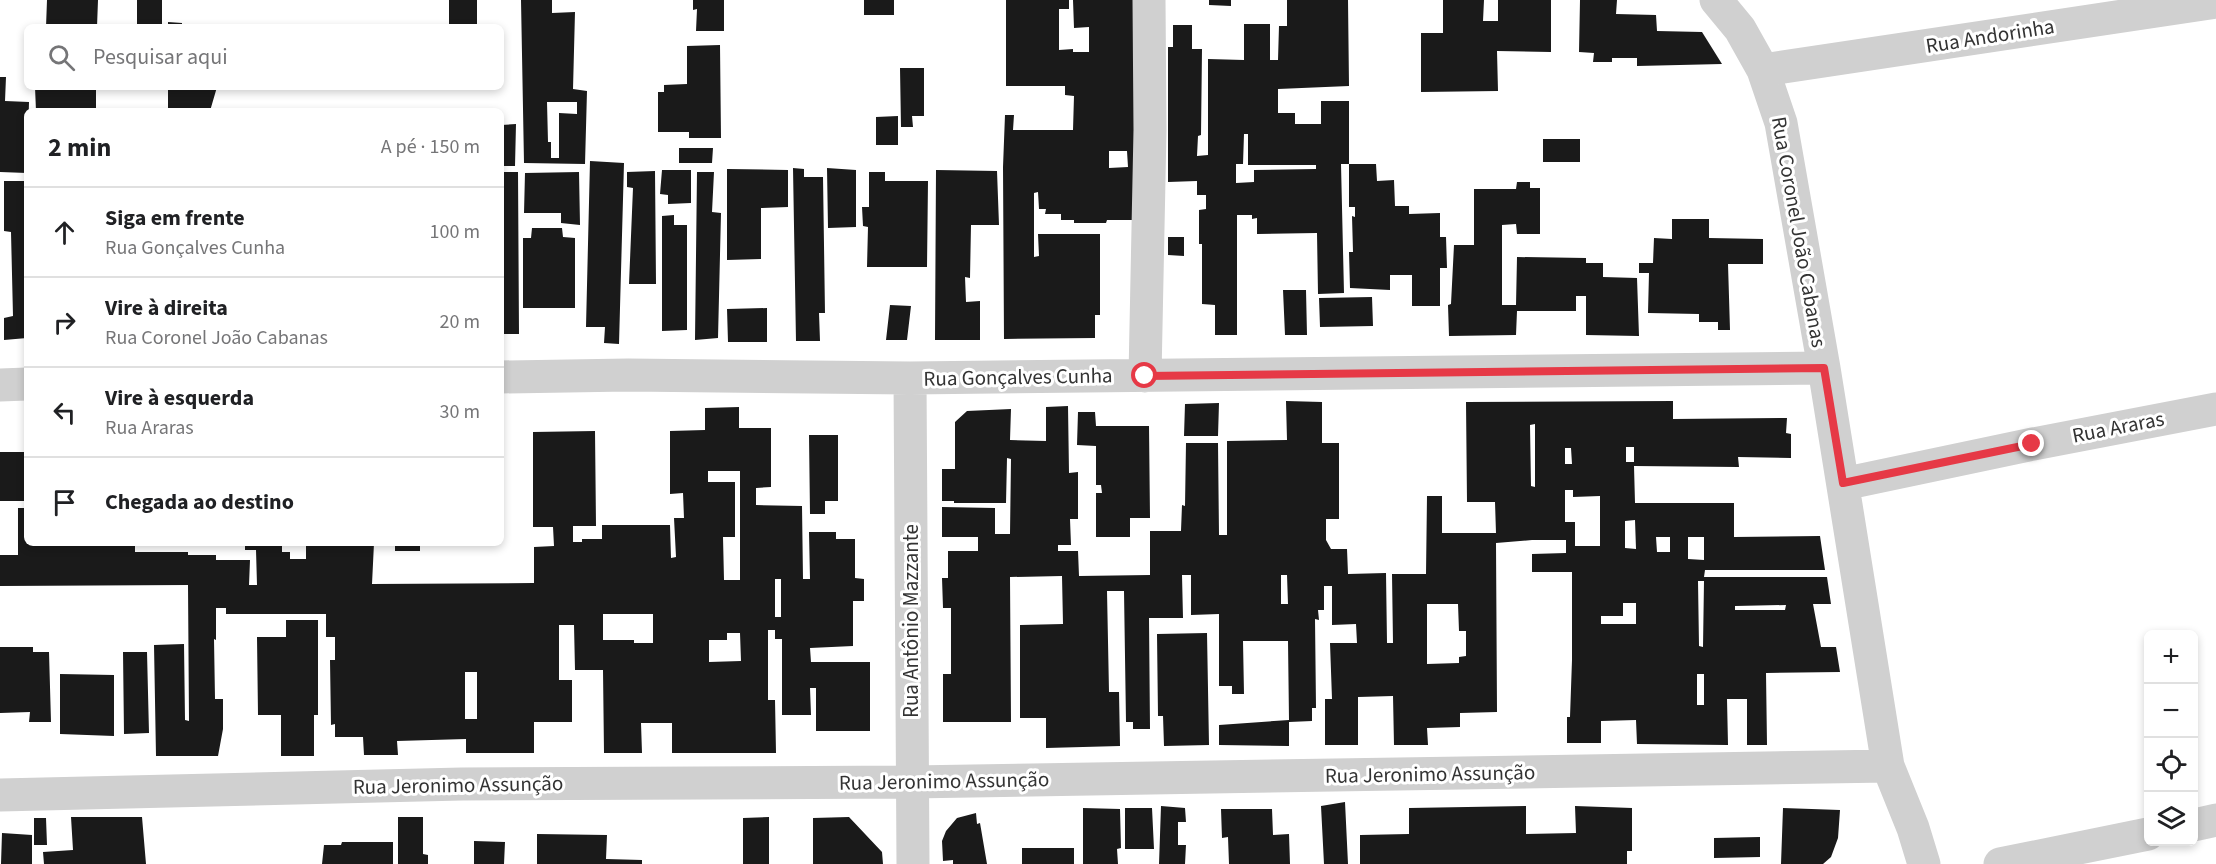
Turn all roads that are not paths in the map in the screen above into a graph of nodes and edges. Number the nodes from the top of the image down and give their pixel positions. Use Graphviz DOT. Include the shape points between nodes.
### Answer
graph roads {
  1 [pos="1149,0"];
  2 [pos="1716,0"];
  3 [pos="2216,2"];
  4 [pos="1763,70"];
  5 [pos="1824,368"];
  6 [pos="1145,376"];
  7 [pos="504,377"];
  8 [pos="910,378"];
  9 [pos="0,384"];
  10 [pos="24,384"];
  11 [pos="2216,409"];
  12 [pos="1843,483"];
  13 [pos="1888,766"];
  14 [pos="911,782"];
  15 [pos="0,795"];
  16 [pos="2216,820"];
  17 [pos="2198,824"];
  18 [pos="2144,835"];
  19 [pos="913,864"];
  20 [pos="1924,864"];
  21 [pos="2000,864"];
  1 -- 6 [label="street"];
  2 -- 4 [label="street, Rua Coronel João Cabanas" via="1740,29"];
  3 -- 4 [label="street, Rua Andorinha"];
  4 -- 5 [label="street, Rua Coronel João Cabanas" via="1781,123"];
  5 -- 6 [label="street, Rua Gonçalves Cunha"];
  5 -- 12 [label="street, Rua Coronel João Cabanas"];
  6 -- 8 [label="street, Rua Gonçalves Cunha"];
  7 -- 8 [label="street, Rua Gonçalves Cunha"];
  8 -- 14 [label="street, Rua Antônio Mazzante"];
  9 -- 10 [label="street"];
  11 -- 12 [label="street, Rua Araras"];
  12 -- 13 [label="street, Rua Coronel João Cabanas"];
  13 -- 14 [label="street, Rua Jeronimo Assunção"];
  13 -- 20 [label="street, Rua Coronel João Cabanas"];
  14 -- 15 [label="street, Rua Jeronimo Assunção" via="462,784"];
  14 -- 19 [label="street, Rua Antônio Mazzante"];
  16 -- 17 [label="street"];
  18 -- 21 [label="street"];
}
